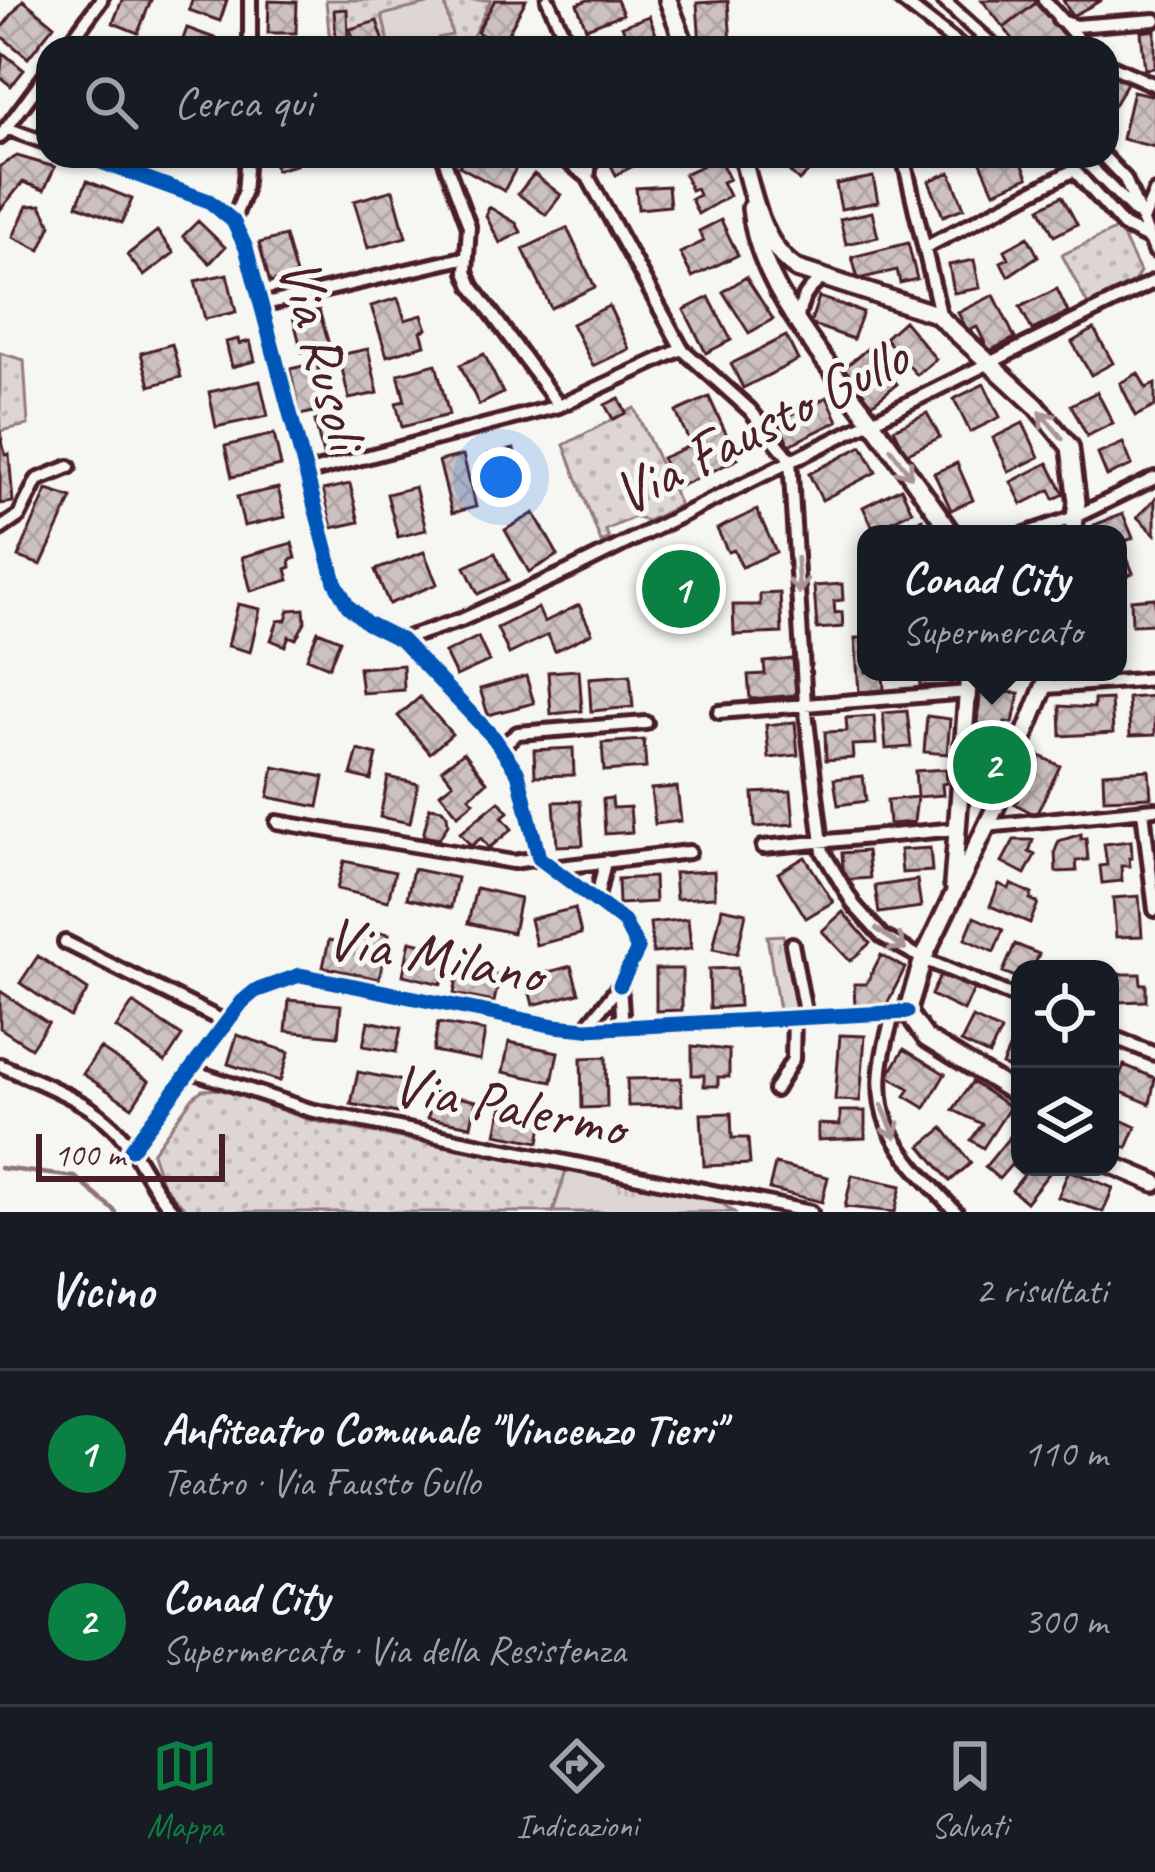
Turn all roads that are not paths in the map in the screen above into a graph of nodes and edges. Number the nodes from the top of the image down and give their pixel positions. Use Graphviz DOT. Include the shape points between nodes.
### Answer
graph roads {
  1 [pos="101,0"];
  2 [pos="250,0"];
  3 [pos="548,0"];
  4 [pos="668,0"];
  5 [pos="904,0"];
  6 [pos="943,0"];
  7 [pos="1044,0"];
  8 [pos="1059,20"];
  9 [pos="1155,20"];
  10 [pos="75,36"];
  11 [pos="250,36"];
  12 [pos="564,36"];
  13 [pos="682,36"];
  14 [pos="948,36"];
  15 [pos="983,36"];
  16 [pos="1074,36"];
  17 [pos="1119,69"];
  18 [pos="1155,85"];
  19 [pos="36,87"];
  20 [pos="2,130"];
  21 [pos="36,140"];
  22 [pos="117,168"];
  23 [pos="246,168"];
  24 [pos="448,168"];
  25 [pos="576,168"];
  26 [pos="589,168"];
  27 [pos="745,168"];
  28 [pos="907,168"];
  29 [pos="1092,168"];
  30 [pos="1114,168"];
  31 [pos="588,177"];
  32 [pos="749,181"];
  33 [pos="1155,192"];
  34 [pos="1143,220"];
  35 [pos="233,221"];
  36 [pos="1153,245"];
  37 [pos="926,247"];
  38 [pos="467,256"];
  39 [pos="824,277"];
  40 [pos="1155,281"];
  41 [pos="262,305"];
  42 [pos="940,317"];
  43 [pos="798,319"];
  44 [pos="682,349"];
  45 [pos="987,362"];
  46 [pos="559,406"];
  47 [pos="870,419"];
  48 [pos="790,459"];
  49 [pos="69,467"];
  50 [pos="305,473"];
  51 [pos="1155,478"];
  52 [pos="946,525"];
  53 [pos="1074,525"];
  54 [pos="0,529"];
  55 [pos="401,640"];
  56 [pos="969,681"];
  57 [pos="1047,681"];
  58 [pos="968,692"];
  59 [pos="805,704"];
  60 [pos="719,712"];
  61 [pos="646,722"];
  62 [pos="500,747"];
  63 [pos="1149,810"];
  64 [pos="277,822"];
  65 [pos="986,826"];
  66 [pos="957,836"];
  67 [pos="822,842"];
  68 [pos="763,847"];
  69 [pos="975,849"];
  70 [pos="688,852"];
  71 [pos="539,859"];
  72 [pos="605,862"];
  73 [pos="550,868"];
  74 [pos="953,896"];
  75 [pos="596,902"];
  76 [pos="1155,910"];
  77 [pos="64,942"];
  78 [pos="793,944"];
  79 [pos="923,959"];
  80 [pos="620,985"];
  81 [pos="1011,995"];
  82 [pos="901,1012"];
  83 [pos="800,1018"];
  84 [pos="227,1023"];
  85 [pos="623,1028"];
  86 [pos="586,1029"];
  87 [pos="1119,1040"];
  88 [pos="1155,1054"];
  89 [pos="0,1065"];
  90 [pos="193,1071"];
  91 [pos="775,1090"];
  92 [pos="1011,1090"];
  93 [pos="131,1149"];
  94 [pos="1119,1168"];
  95 [pos="1155,1183"];
  96 [pos="173,1212"];
  97 [pos="811,1212"];
  98 [pos="956,1212"];
  1 -- 10 [label="street"];
  2 -- 11 [label="street"];
  3 -- 12 [label="street"];
  4 -- 13 [label="street"];
  5 -- 14 [label="street"];
  6 -- 15 [label="street"];
  7 -- 8 [label="street"];
  8 -- 9 [label="street"];
  8 -- 16 [label="street"];
  17 -- 18 [label="street"];
  19 -- 20 [label="street"];
  20 -- 21 [label="street"];
  22 -- 35 [label="street, Via Rusoli" via="208,201"];
  23 -- 35 [label="street"];
  24 -- 38 [label="street" via="470,226"];
  25 -- 31 [label="street"];
  26 -- 31 [label="street"];
  27 -- 32 [label="street"];
  28 -- 37 [label="street"];
  29 -- 34 [label="street"];
  30 -- 34 [label="street"];
  31 -- 44 [label="street"];
  32 -- 39 [label="street" via="780,257"];
  32 -- 43 [label="street" via="753,231"];
  33 -- 34 [label="street"];
  34 -- 36 [label="street"];
  35 -- 41 [label="street, Via Rusoli"];
  36 -- 37 [label="street" via="1073,170"];
  37 -- 42 [label="street"];
  38 -- 41 [label="street"];
  38 -- 46 [label="street" via="472,286"];
  39 -- 42 [label="street"];
  39 -- 43 [label="street" via="809,289"];
  40 -- 45 [label="street, Via Fausto Gullo"];
  41 -- 50 [label="street, Via Rusoli"];
  42 -- 45 [label="street"];
  43 -- 47 [label="street"];
  44 -- 46 [label="street"];
  44 -- 48 [label="street"];
  45 -- 47 [label="street, Via Fausto Gullo"];
  53 -- 45 [label="street, one-way" via="1070,447"];
  46 -- 50 [label="street"];
  47 -- 48 [label="street, Via Fausto Gullo"];
  47 -- 52 [label="street, one-way"];
  48 -- 55 [label="street, Via Fausto Gullo" via="569,572"];
  48 -- 59 [label="street, one-way"];
  49 -- 54 [label="street" via="37,480 20,516"];
  50 -- 55 [label="street, Via Rusoli" via="334,582 348,606"];
  51 -- 53 [label="street"];
  55 -- 62 [label="street, Via Rusoli"];
  56 -- 58 [label="street"];
  57 -- 65 [label="street"];
  58 -- 59 [label="street"];
  58 -- 66 [label="street"];
  59 -- 60 [label="street"];
  59 -- 67 [label="street"];
  61 -- 62 [label="street" via="518,733"];
  62 -- 71 [label="street, Via Rusoli" via="518,773"];
  63 -- 65 [label="street"];
  63 -- 76 [label="street"];
  64 -- 71 [label="street" via="513,862"];
  65 -- 69 [label="street"];
  66 -- 67 [label="street"];
  66 -- 69 [label="street" via="962,849"];
  66 -- 74 [label="street"];
  67 -- 68 [label="street"];
  67 -- 79 [label="street, one-way" via="854,905 882,936"];
  69 -- 74 [label="street"];
  70 -- 72 [label="street"];
  71 -- 73 [label="street"];
  72 -- 73 [label="street"];
  72 -- 75 [label="street"];
  73 -- 75 [label="street"];
  74 -- 79 [label="street"];
  75 -- 80 [label="street" via="624,922 638,949"];
  77 -- 84 [label="street"];
  78 -- 83 [label="street"];
  79 -- 81 [label="street"];
  79 -- 82 [label="street"];
  80 -- 85 [label="street"];
  80 -- 86 [label="street"];
  82 -- 83 [label="street, Via Milano"];
  82 -- 92 [label="street" via="926,1038"];
  82 -- 98 [label="street, one-way" via="878,1084 880,1102 908,1162"];
  83 -- 85 [label="street, Via Milano"];
  83 -- 91 [label="street" via="793,1059"];
  84 -- 86 [label="street, Via Milano" via="255,992 300,975"];
  84 -- 90 [label="street, Via Milano"];
  85 -- 86 [label="street, Via Milano"];
  87 -- 88 [label="street"];
  89 -- 93 [label="street" via="88,1107"];
  90 -- 93 [label="street, Via Milano"];
  90 -- 97 [label="street, Via Palermo" via="310,1110"];
  93 -- 96 [label="street"];
  94 -- 95 [label="street"];
}
